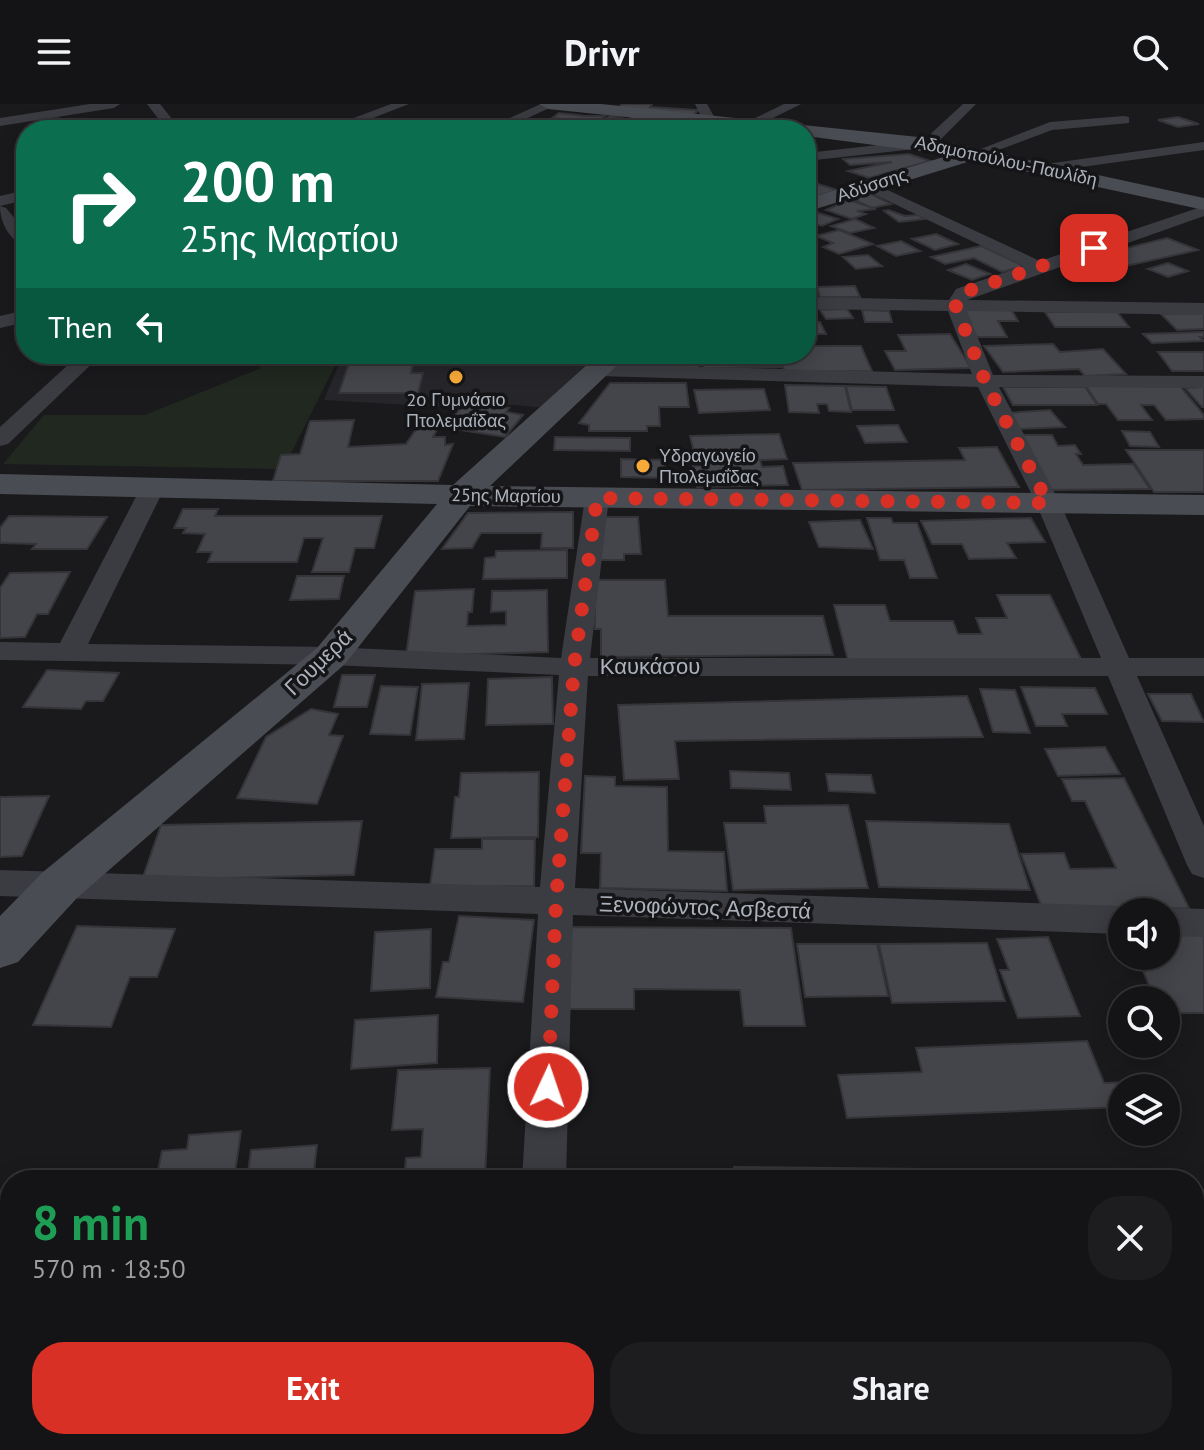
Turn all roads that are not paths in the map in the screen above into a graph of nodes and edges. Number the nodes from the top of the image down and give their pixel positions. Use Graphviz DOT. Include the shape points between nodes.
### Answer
graph roads {
  1 [pos="114,104"];
  2 [pos="153,104"];
  3 [pos="403,104"];
  4 [pos="550,104"];
  5 [pos="795,104"];
  6 [pos="970,104"];
  7 [pos="705,112"];
  8 [pos="166,120"];
  9 [pos="357,120"];
  10 [pos="513,120"];
  11 [pos="626,120"];
  12 [pos="650,120"];
  13 [pos="735,120"];
  14 [pos="759,120"];
  15 [pos="1124,120"];
  16 [pos="0,122"];
  17 [pos="816,131"];
  18 [pos="928,144"];
  19 [pos="1204,146"];
  20 [pos="975,154"];
  21 [pos="816,156"];
  22 [pos="1046,168"];
  23 [pos="866,185"];
  24 [pos="816,202"];
  25 [pos="1204,204"];
  26 [pos="0,211"];
  27 [pos="1204,211"];
  28 [pos="16,230"];
  29 [pos="1039,267"];
  30 [pos="816,303"];
  31 [pos="955,304"];
  32 [pos="1204,309"];
  33 [pos="81,364"];
  34 [pos="605,364"];
  35 [pos="647,364"];
  36 [pos="985,381"];
  37 [pos="1204,382"];
  38 [pos="0,439"];
  39 [pos="4,486"];
  40 [pos="152,489"];
  41 [pos="461,496"];
  42 [pos="597,498"];
  43 [pos="1048,503"];
  44 [pos="1204,505"];
  45 [pos="0,651"];
  46 [pos="70,651"];
  47 [pos="331,656"];
  48 [pos="1117,665"];
  49 [pos="574,667"];
  50 [pos="1204,667"];
  51 [pos="1204,865"];
  52 [pos="0,883"];
  53 [pos="60,885"];
  54 [pos="556,902"];
  55 [pos="1108,920"];
  56 [pos="1180,922"];
  57 [pos="1204,923"];
  58 [pos="0,948"];
  59 [pos="544,1170"];
  1 -- 16 [label="street"];
  2 -- 8 [label="street"];
  3 -- 9 [label="street"];
  4 -- 10 [label="street"];
  4 -- 11 [label="street, Αδαμοπούλου-Παυλίδη"];
  5 -- 14 [label="street"];
  6 -- 18 [label="street"];
  7 -- 12 [label="street, Αδαμοπούλου-Παυλίδη"];
  7 -- 13 [label="street, Αδαμοπούλου-Παυλίδη"];
  15 -- 20 [label="street, Αδύσσης" via="1050,126"];
  17 -- 18 [label="street, Αδαμοπούλου-Παυλίδη"];
  18 -- 20 [label="street, Αδαμοπούλου-Παυλίδη"];
  18 -- 21 [label="street"];
  19 -- 22 [label="street"];
  20 -- 22 [label="street, Αδαμοπούλου-Παυλίδη"];
  20 -- 23 [label="street, Αδύσσης"];
  22 -- 25 [label="street, Αδαμοπούλου-Παυλίδη"];
  23 -- 24 [label="street, Αδύσσης"];
  23 -- 29 [label="street"];
  26 -- 28 [label="street"];
  27 -- 29 [label="street"];
  29 -- 31 [label="street" via="962,293"];
  30 -- 31 [label="street"];
  31 -- 32 [label="street"];
  31 -- 36 [label="street"];
  33 -- 38 [label="street"];
  34 -- 41 [label="street, Γουμερά"];
  35 -- 36 [label="street"];
  36 -- 37 [label="street"];
  36 -- 43 [label="street"];
  39 -- 40 [label="street, 25ης Μαρτίου"];
  40 -- 41 [label="street, 25ης Μαρτίου"];
  40 -- 46 [label="street"];
  41 -- 42 [label="street, 25ης Μαρτίου"];
  41 -- 47 [label="street, Γουμερά"];
  42 -- 43 [label="street, 25ης Μαρτίου"];
  42 -- 49 [label="street"];
  43 -- 44 [label="street, 25ης Μαρτίου"];
  43 -- 48 [label="street"];
  45 -- 46 [label="street, Καυκάσου"];
  46 -- 47 [label="street, Καυκάσου"];
  47 -- 49 [label="street, Καυκάσου"];
  47 -- 53 [label="street, Γουμερά"];
  48 -- 49 [label="street, Καυκάσου"];
  48 -- 50 [label="street, Καυκάσου"];
  48 -- 51 [label="street"];
  49 -- 54 [label="street"];
  52 -- 53 [label="street, Ξενοφώντος Ασβεστά"];
  53 -- 54 [label="street, Ξενοφώντος Ασβεστά"];
  53 -- 58 [label="street, Γουμερά"];
  54 -- 55 [label="street, Ξενοφώντος Ασβεστά"];
  54 -- 59 [label="street"];
  56 -- 57 [label="street"];
}
